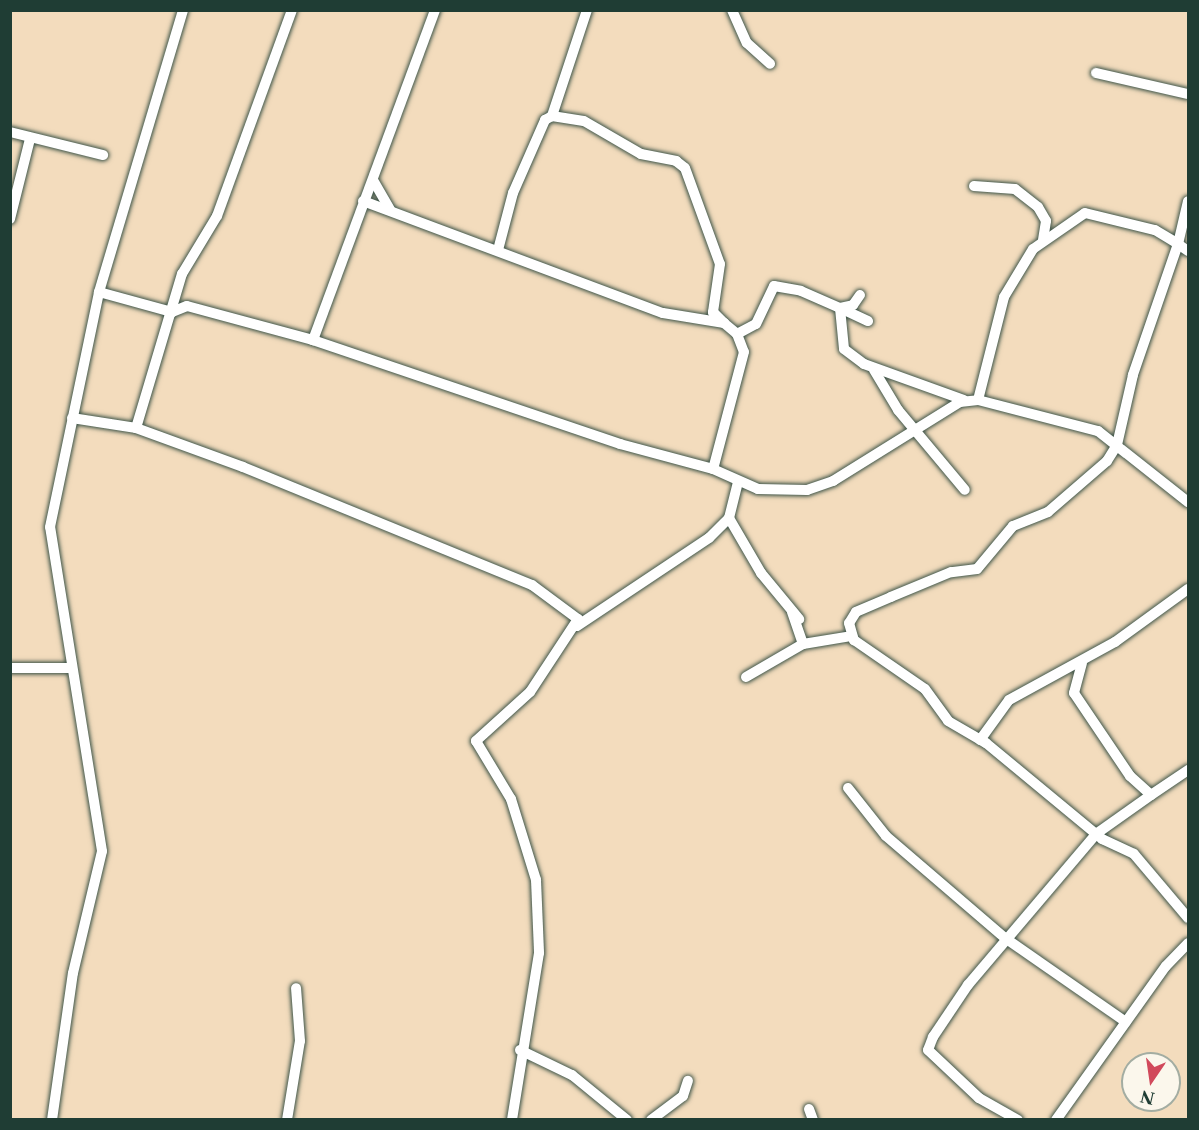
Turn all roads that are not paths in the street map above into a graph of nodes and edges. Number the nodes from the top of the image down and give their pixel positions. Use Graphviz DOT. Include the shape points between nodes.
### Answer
graph roads {
  1 [pos="183,10"];
  2 [pos="292,10"];
  3 [pos="435,10"];
  4 [pos="587,10"];
  5 [pos="732,10"];
  6 [pos="770,64"];
  7 [pos="1096,73"];
  8 [pos="1188,94"];
  9 [pos="552,116"];
  10 [pos="10,132"];
  11 [pos="30,139"];
  12 [pos="103,155"];
  13 [pos="373,180"];
  14 [pos="974,186"];
  15 [pos="363,201"];
  16 [pos="1188,201"];
  17 [pos="390,210"];
  18 [pos="10,219"];
  19 [pos="1043,241"];
  20 [pos="1178,244"];
  21 [pos="498,250"];
  22 [pos="1188,251"];
  23 [pos="99,292"];
  24 [pos="860,295"];
  25 [pos="840,308"];
  26 [pos="172,312"];
  27 [pos="868,321"];
  28 [pos="724,323"];
  29 [pos="737,334"];
  30 [pos="313,340"];
  31 [pos="874,369"];
  32 [pos="964,400"];
  33 [pos="978,400"];
  34 [pos="72,418"];
  35 [pos="917,427"];
  36 [pos="136,428"];
  37 [pos="1117,445"];
  38 [pos="713,469"];
  39 [pos="738,482"];
  40 [pos="965,490"];
  41 [pos="1188,502"];
  42 [pos="729,518"];
  43 [pos="1188,589"];
  44 [pos="577,626"];
  45 [pos="852,636"];
  46 [pos="803,644"];
  47 [pos="1082,662"];
  48 [pos="10,668"];
  49 [pos="69,668"];
  50 [pos="746,677"];
  51 [pos="980,740"];
  52 [pos="1188,770"];
  53 [pos="848,788"];
  54 [pos="1151,795"];
  55 [pos="1096,834"];
  56 [pos="1188,918"];
  57 [pos="1008,940"];
  58 [pos="1188,943"];
  59 [pos="296,988"];
  60 [pos="1126,1022"];
  61 [pos="520,1050"];
  62 [pos="688,1081"];
  63 [pos="809,1109"];
  64 [pos="52,1119"];
  65 [pos="287,1119"];
  66 [pos="512,1119"];
  67 [pos="627,1119"];
  68 [pos="651,1119"];
  69 [pos="813,1119"];
  70 [pos="1018,1119"];
  71 [pos="1056,1119"];
  1 -- 23 [label="street"];
  2 -- 26 [label="street" via="217,216 183,274"];
  3 -- 13 [label="street"];
  4 -- 9 [label="street"];
  5 -- 6 [label="street" via="747,43"];
  7 -- 8 [label="street"];
  9 -- 21 [label="street" via="545,120 513,193"];
  9 -- 28 [label="street" via="584,121 641,154 676,160 685,168 720,264 713,312"];
  10 -- 11 [label="street"];
  11 -- 12 [label="street"];
  11 -- 18 [label="street"];
  13 -- 15 [label="street"];
  13 -- 17 [label="street"];
  14 -- 19 [label="street" via="1016,189 1038,207 1046,222"];
  15 -- 17 [label="street"];
  15 -- 30 [label="street"];
  16 -- 20 [label="street"];
  17 -- 21 [label="street"];
  19 -- 20 [label="street" via="1085,213 1155,230"];
  19 -- 33 [label="street" via="1017,271 1004,297"];
  20 -- 22 [label="street"];
  20 -- 37 [label="street" via="1133,375"];
  21 -- 28 [label="street" via="663,313"];
  23 -- 26 [label="street"];
  23 -- 34 [label="street"];
  24 -- 25 [label="street" via="854,305"];
  25 -- 27 [label="street"];
  25 -- 29 [label="street" via="774,286 756,324"];
  25 -- 31 [label="street" via="844,349"];
  26 -- 30 [label="street" via="187,306"];
  26 -- 36 [label="street"];
  28 -- 29 [label="street"];
  29 -- 38 [label="street" via="744,352 742,374"];
  30 -- 38 [label="street" via="620,444"];
  31 -- 32 [label="street"];
  31 -- 35 [label="street" via="898,410"];
  32 -- 33 [label="street"];
  32 -- 35 [label="street"];
  33 -- 37 [label="street" via="1076,424"];
  34 -- 36 [label="street"];
  34 -- 49 [label="street" via="50,527"];
  35 -- 39 [label="street" via="832,481 807,490 758,489"];
  35 -- 40 [label="street"];
  36 -- 44 [label="street" via="532,585 578,618"];
  37 -- 41 [label="street"];
  37 -- 45 [label="street" via="1048,512 1013,526 976,569 951,572 856,612 849,623"];
  38 -- 39 [label="street"];
  39 -- 42 [label="street"];
  42 -- 44 [label="street" via="675,564"];
  42 -- 46 [label="street" via="760,573 795,616"];
  43 -- 47 [label="street"];
  44 -- 61 [label="street" via="530,693 476,741 511,799 536,880 539,953"];
  45 -- 46 [label="street"];
  45 -- 51 [label="street" via="925,688 948,721"];
  46 -- 50 [label="street"];
  47 -- 51 [label="street" via="1009,700"];
  47 -- 54 [label="street" via="1074,693 1085,713"];
  48 -- 49 [label="street"];
  49 -- 64 [label="street" via="102,851 74,973"];
  51 -- 55 [label="street"];
  52 -- 54 [label="street"];
  53 -- 57 [label="street" via="886,836"];
  54 -- 55 [label="street"];
  55 -- 56 [label="street" via="1134,854"];
  55 -- 57 [label="street"];
  57 -- 60 [label="street"];
  57 -- 70 [label="street" via="968,985 928,1050 979,1098"];
  58 -- 60 [label="street"];
  59 -- 65 [label="street" via="300,1041"];
  60 -- 71 [label="street"];
  61 -- 66 [label="street"];
  61 -- 67 [label="street" via="572,1075"];
  62 -- 68 [label="street" via="683,1096"];
  63 -- 69 [label="street"];
}
